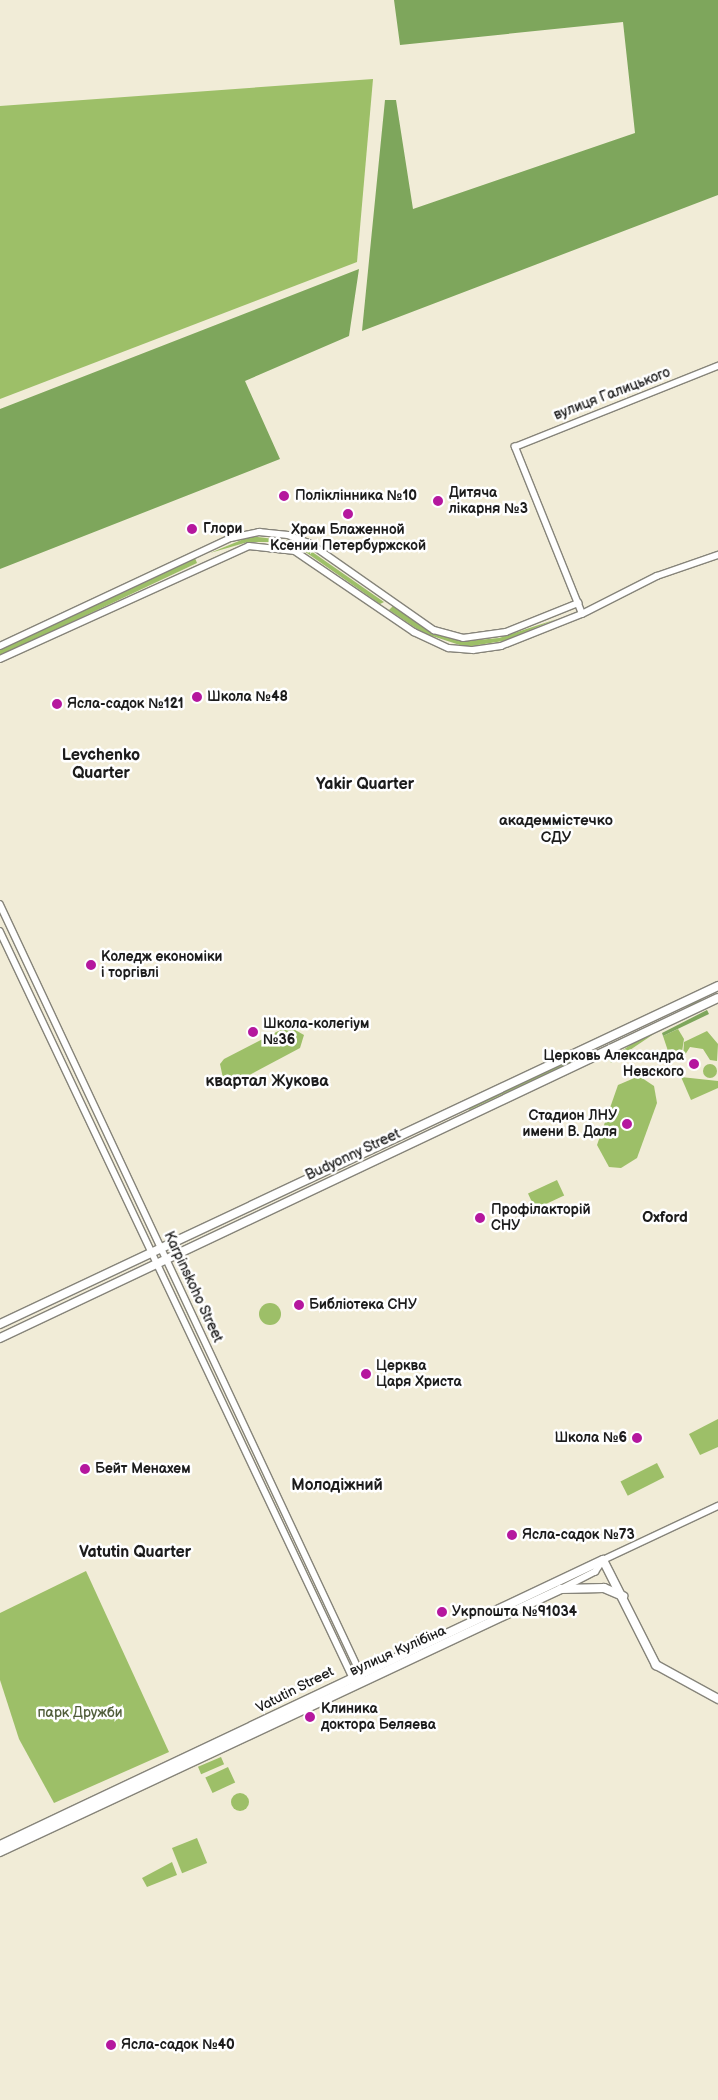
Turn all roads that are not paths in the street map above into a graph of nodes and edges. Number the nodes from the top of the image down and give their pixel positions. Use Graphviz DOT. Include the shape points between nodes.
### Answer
graph roads {
  1 [pos="718,366"];
  2 [pos="718,555"];
  3 [pos="578,603"];
  4 [pos="582,614"];
  5 [pos="0,646"];
  6 [pos="0,659"];
  7 [pos="0,904"];
  8 [pos="0,931"];
  9 [pos="718,986"];
  10 [pos="718,998"];
  11 [pos="594,1045"];
  12 [pos="599,1055"];
  13 [pos="161,1247"];
  14 [pos="152,1252"];
  15 [pos="166,1258"];
  16 [pos="157,1263"];
  17 [pos="0,1324"];
  18 [pos="0,1338"];
  19 [pos="718,1506"];
  20 [pos="603,1560"];
  21 [pos="561,1589"];
  22 [pos="623,1596"];
  23 [pos="526,1606"];
  24 [pos="360,1672"];
  25 [pos="352,1675"];
  26 [pos="364,1680"];
  27 [pos="356,1684"];
  28 [pos="718,1699"];
  29 [pos="281,1721"];
  30 [pos="0,1845"];
  31 [pos="0,1852"];
  1 -- 3 [label="street, вулиця Галицького" via="515,447"];
  2 -- 4 [label="street" via="640,584"];
  3 -- 4 [label="street"];
  3 -- 5 [label="street" via="506,632 463,638 434,630 311,544 292,536 259,532 232,538"];
  4 -- 6 [label="street" via="501,646 449,648 414,632 307,557 281,546 261,545 205,563"];
  7 -- 13 [label="street, Karpinskoho Street"];
  8 -- 14 [label="street, Karpinskoho Street"];
  9 -- 11 [label="main road, Budyonny Street"];
  10 -- 12 [label="main road, Budyonny Street"];
  11 -- 12 [label="main road"];
  11 -- 13 [label="main road, Budyonny Street"];
  12 -- 15 [label="main road, Budyonny Street"];
  13 -- 14 [label="main road, Budyonny Street"];
  13 -- 15 [label="street, Karpinskoho Street"];
  14 -- 16 [label="street, Karpinskoho Street"];
  14 -- 17 [label="main road, Budyonny Street"];
  15 -- 16 [label="main road, Budyonny Street"];
  15 -- 24 [label="street, Karpinskoho Street"];
  16 -- 18 [label="main road, Budyonny Street"];
  16 -- 25 [label="street, Karpinskoho Street"];
  19 -- 20 [label="street, Vatutin Street"];
  20 -- 21 [label="street, Vatutin Street" via="595,1572"];
  20 -- 22 [label="main road"];
  20 -- 24 [label="main road, Vatutin Street"];
  21 -- 22 [label="main road" via="604,1588"];
  21 -- 23 [label="main road, Vatutin Street"];
  22 -- 28 [label="main road" via="656,1664"];
  23 -- 26 [label="main road, вулиця Кулібіна"];
  24 -- 25 [label="main road, Vatutin Street"];
  24 -- 26 [label="street, Karpinskoho Street"];
  25 -- 27 [label="street, Karpinskoho Street"];
  25 -- 30 [label="main road, Vatutin Street"];
  26 -- 27 [label="main road, вулиця Кулібіна"];
  27 -- 29 [label="main road, вулиця Кулібіна"];
  29 -- 31 [label="main road, Vatutin Street"];
}
